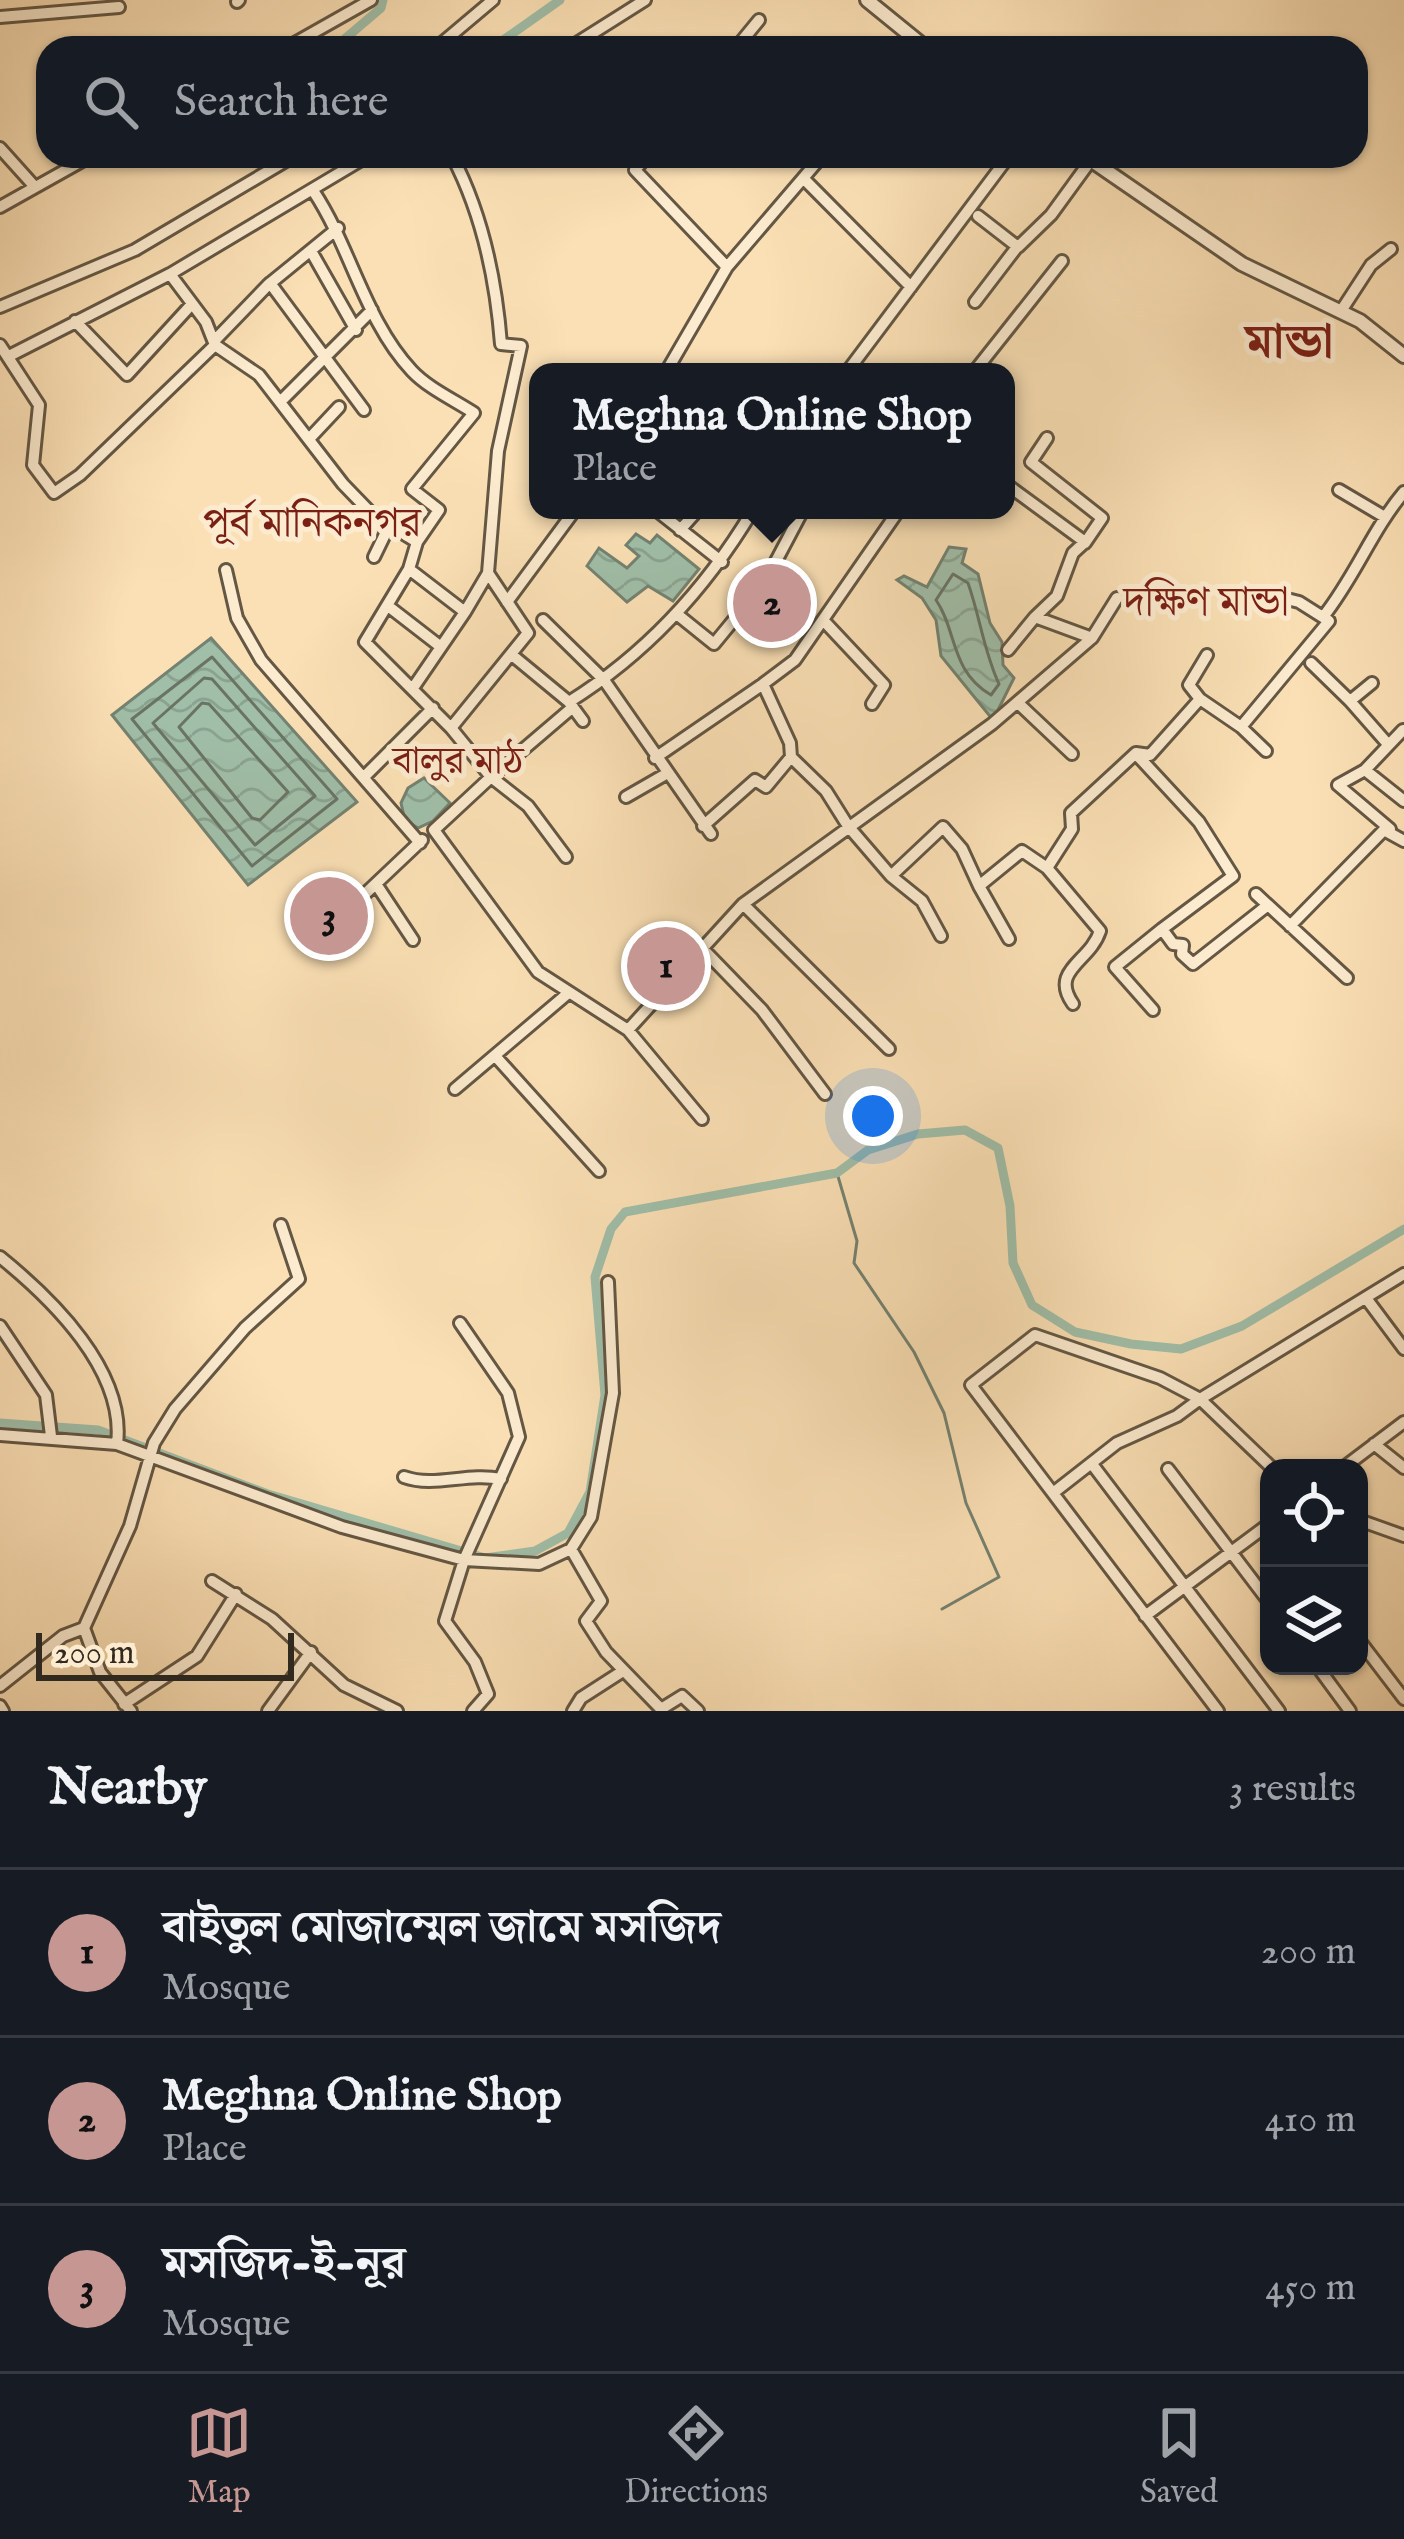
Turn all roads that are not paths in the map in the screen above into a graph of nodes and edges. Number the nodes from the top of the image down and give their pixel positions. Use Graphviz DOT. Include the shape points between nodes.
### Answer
graph roads {
  1 [pos="26,0"];
  2 [pos="493,0"];
  3 [pos="646,0"];
  4 [pos="867,0"];
  5 [pos="368,1"];
  6 [pos="347,5"];
  7 [pos="119,7"];
  8 [pos="28,14"];
  9 [pos="0,17"];
  10 [pos="759,20"];
  11 [pos="315,36"];
  12 [pos="450,36"];
  13 [pos="588,36"];
  14 [pos="746,36"];
  15 [pos="908,36"];
  16 [pos="0,148"];
  17 [pos="69,168"];
  18 [pos="274,168"];
  19 [pos="347,168"];
  20 [pos="458,168"];
  21 [pos="637,168"];
  22 [pos="812,168"];
  23 [pos="1000,168"];
  24 [pos="1082,168"];
  25 [pos="1103,168"];
  26 [pos="803,178"];
  27 [pos="35,187"];
  28 [pos="314,192"];
  29 [pos="0,207"];
  30 [pos="978,216"];
  31 [pos="338,228"];
  32 [pos="1017,247"];
  33 [pos="1391,249"];
  34 [pos="311,250"];
  35 [pos="1062,261"];
  36 [pos="727,268"];
  37 [pos="170,274"];
  38 [pos="270,283"];
  39 [pos="911,287"];
  40 [pos="976,302"];
  41 [pos="191,304"];
  42 [pos="0,308"];
  43 [pos="372,310"];
  44 [pos="1340,311"];
  45 [pos="75,321"];
  46 [pos="356,330"];
  47 [pos="215,342"];
  48 [pos="0,345"];
  49 [pos="11,355"];
  50 [pos="1404,356"];
  51 [pos="326,358"];
  52 [pos="671,363"];
  53 [pos="854,363"];
  54 [pos="981,363"];
  55 [pos="281,401"];
  56 [pos="339,407"];
  57 [pos="364,410"];
  58 [pos="1047,438"];
  59 [pos="309,439"];
  60 [pos="1339,490"];
  61 [pos="1015,491"];
  62 [pos="1404,492"];
  63 [pos="1383,516"];
  64 [pos="568,519"];
  65 [pos="667,519"];
  66 [pos="690,519"];
  67 [pos="748,519"];
  68 [pos="798,519"];
  69 [pos="893,519"];
  70 [pos="390,524"];
  71 [pos="680,530"];
  72 [pos="418,542"];
  73 [pos="1085,543"];
  74 [pos="374,557"];
  75 [pos="722,562"];
  76 [pos="410,568"];
  77 [pos="226,570"];
  78 [pos="488,573"];
  79 [pos="1271,596"];
  80 [pos="1117,598"];
  81 [pos="507,602"];
  82 [pos="388,606"];
  83 [pos="465,612"];
  84 [pos="678,615"];
  85 [pos="1323,616"];
  86 [pos="1035,617"];
  87 [pos="543,620"];
  88 [pos="824,620"];
  89 [pos="1092,638"];
  90 [pos="441,647"];
  91 [pos="1008,650"];
  92 [pos="512,655"];
  93 [pos="1207,656"];
  94 [pos="1311,663"];
  95 [pos="604,680"];
  96 [pos="1372,683"];
  97 [pos="763,684"];
  98 [pos="413,688"];
  99 [pos="1200,699"];
  100 [pos="1351,701"];
  101 [pos="1018,703"];
  102 [pos="571,704"];
  103 [pos="872,704"];
  104 [pos="433,709"];
  105 [pos="583,721"];
  106 [pos="1241,727"];
  107 [pos="451,728"];
  108 [pos="1403,730"];
  109 [pos="1386,742"];
  110 [pos="1266,751"];
  111 [pos="1136,753"];
  112 [pos="1072,754"];
  113 [pos="791,757"];
  114 [pos="656,758"];
  115 [pos="1364,770"];
  116 [pos="666,774"];
  117 [pos="364,777"];
  118 [pos="491,777"];
  119 [pos="626,797"];
  120 [pos="1404,801"];
  121 [pos="848,826"];
  122 [pos="1390,829"];
  123 [pos="434,830"];
  124 [pos="1404,841"];
  125 [pos="420,843"];
  126 [pos="566,857"];
  127 [pos="1047,868"];
  128 [pos="891,876"];
  129 [pos="376,884"];
  130 [pos="979,886"];
  131 [pos="1256,895"];
  132 [pos="743,904"];
  133 [pos="1268,905"];
  134 [pos="1290,926"];
  135 [pos="329,928"];
  136 [pos="1162,929"];
  137 [pos="940,935"];
  138 [pos="1009,938"];
  139 [pos="413,940"];
  140 [pos="1096,943"];
  141 [pos="702,948"];
  142 [pos="1115,967"];
  143 [pos="1347,978"];
  144 [pos="566,995"];
  145 [pos="1072,1004"];
  146 [pos="1153,1010"];
  147 [pos="628,1030"];
  148 [pos="890,1049"];
  149 [pos="496,1058"];
  150 [pos="455,1089"];
  151 [pos="825,1094"];
  152 [pos="702,1120"];
  153 [pos="598,1171"];
  154 [pos="281,1225"];
  155 [pos="0,1257"];
  156 [pos="1404,1274"];
  157 [pos="608,1282"];
  158 [pos="1366,1298"];
  159 [pos="460,1323"];
  160 [pos="0,1326"];
  161 [pos="1404,1349"];
  162 [pos="1200,1399"];
  163 [pos="1404,1422"];
  164 [pos="52,1430"];
  165 [pos="0,1435"];
  166 [pos="118,1438"];
  167 [pos="1374,1444"];
  168 [pos="151,1449"];
  169 [pos="1263,1459"];
  170 [pos="1355,1459"];
  171 [pos="1093,1464"];
  172 [pos="1404,1468"];
  173 [pos="1168,1469"];
  174 [pos="404,1477"];
  175 [pos="501,1479"];
  176 [pos="1053,1493"];
  177 [pos="1368,1523"];
  178 [pos="1260,1531"];
  179 [pos="1404,1535"];
  180 [pos="571,1549"];
  181 [pos="1232,1552"];
  182 [pos="467,1554"];
  183 [pos="212,1581"];
  184 [pos="1184,1586"];
  185 [pos="1260,1590"];
  186 [pos="236,1594"];
  187 [pos="1145,1616"];
  188 [pos="84,1628"];
  189 [pos="310,1652"];
  190 [pos="1368,1652"];
  191 [pos="623,1671"];
  192 [pos="1324,1675"];
  193 [pos="0,1687"];
  194 [pos="1404,1700"];
  195 [pos="124,1704"];
  196 [pos="110,1711"];
  197 [pos="268,1711"];
  198 [pos="397,1711"];
  199 [pos="473,1711"];
  200 [pos="573,1711"];
  201 [pos="698,1711"];
  202 [pos="1218,1711"];
  203 [pos="1279,1711"];
  204 [pos="1350,1711"];
  1 -- 8 [label="street"];
  2 -- 12 [label="street"];
  3 -- 13 [label="street"];
  4 -- 15 [label="street"];
  5 -- 6 [label="street"];
  6 -- 11 [label="street"];
  7 -- 8 [label="street"];
  8 -- 9 [label="street"];
  10 -- 14 [label="street"];
  16 -- 27 [label="street"];
  17 -- 27 [label="street"];
  18 -- 42 [label="street" via="135,250"];
  19 -- 28 [label="street"];
  20 -- 78 [label="street" via="498,301 501,344 521,346 498,451"];
  21 -- 36 [label="street"];
  22 -- 26 [label="street"];
  23 -- 39 [label="street"];
  24 -- 32 [label="street" via="1051,215"];
  25 -- 44 [label="street" via="1242,264"];
  26 -- 36 [label="street"];
  26 -- 39 [label="street"];
  27 -- 29 [label="street"];
  28 -- 31 [label="street"];
  28 -- 37 [label="street"];
  30 -- 32 [label="street"];
  31 -- 34 [label="street"];
  31 -- 43 [label="street"];
  32 -- 40 [label="street"];
  33 -- 44 [label="street"];
  34 -- 38 [label="street"];
  34 -- 46 [label="street"];
  35 -- 54 [label="street"];
  36 -- 52 [label="street"];
  37 -- 41 [label="street"];
  37 -- 45 [label="street"];
  38 -- 47 [label="street"];
  38 -- 51 [label="street"];
  39 -- 53 [label="street"];
  41 -- 45 [label="street" via="127,375"];
  41 -- 47 [label="street"];
  43 -- 46 [label="street"];
  43 -- 72 [label="street" via="415,374 473,413 412,489 439,510"];
  44 -- 50 [label="street"];
  45 -- 49 [label="street"];
  46 -- 51 [label="street"];
  47 -- 49 [label="street" via="57,494 33,465 39,405"];
  47 -- 55 [label="street"];
  48 -- 49 [label="street"];
  51 -- 55 [label="street"];
  51 -- 57 [label="street"];
  55 -- 59 [label="street"];
  56 -- 59 [label="street"];
  58 -- 73 [label="street" via="1031,462 1102,518"];
  59 -- 70 [label="street" via="343,484"];
  60 -- 63 [label="street"];
  61 -- 73 [label="street"];
  62 -- 63 [label="street"];
  63 -- 85 [label="street" via="1352,581"];
  64 -- 81 [label="street"];
  65 -- 71 [label="street"];
  66 -- 71 [label="street"];
  67 -- 75 [label="street"];
  68 -- 84 [label="street" via="765,582 714,644"];
  69 -- 88 [label="street"];
  70 -- 72 [label="street"];
  70 -- 74 [label="street"];
  71 -- 75 [label="street"];
  72 -- 76 [label="street"];
  73 -- 86 [label="street" via="1057,596"];
  75 -- 84 [label="street"];
  76 -- 82 [label="street"];
  76 -- 83 [label="street"];
  77 -- 117 [label="street" via="246,638"];
  78 -- 81 [label="street"];
  78 -- 83 [label="street"];
  79 -- 85 [label="street"];
  80 -- 89 [label="street"];
  81 -- 92 [label="street" via="528,633"];
  82 -- 90 [label="street"];
  82 -- 98 [label="street" via="365,642"];
  83 -- 90 [label="street"];
  84 -- 95 [label="street"];
  85 -- 106 [label="street" via="1329,621"];
  86 -- 89 [label="street"];
  86 -- 91 [label="street"];
  87 -- 95 [label="street"];
  88 -- 97 [label="street" via="795,660"];
  88 -- 103 [label="street" via="884,685"];
  89 -- 101 [label="street"];
  90 -- 98 [label="street"];
  92 -- 102 [label="street"];
  92 -- 107 [label="street"];
  93 -- 99 [label="street" via="1189,685"];
  94 -- 100 [label="street"];
  95 -- 102 [label="street"];
  95 -- 114 [label="street"];
  96 -- 100 [label="street"];
  97 -- 113 [label="street"];
  97 -- 114 [label="street"];
  98 -- 104 [label="street"];
  99 -- 106 [label="street"];
  99 -- 111 [label="street" via="1150,755"];
  100 -- 109 [label="street"];
  101 -- 112 [label="street"];
  101 -- 121 [label="street"];
  102 -- 105 [label="street"];
  102 -- 118 [label="street"];
  104 -- 107 [label="street"];
  104 -- 117 [label="street"];
  106 -- 110 [label="street"];
  107 -- 118 [label="street"];
  108 -- 109 [label="street"];
  109 -- 115 [label="street"];
  111 -- 127 [label="street" via="1071,813 1072,829"];
  111 -- 136 [label="street" via="1199,822 1233,876"];
  113 -- 116 [label="street" via="766,787 755,780 707,830"];
  113 -- 121 [label="street"];
  114 -- 116 [label="street"];
  115 -- 120 [label="street"];
  115 -- 122 [label="street" via="1338,785"];
  116 -- 119 [label="street"];
  117 -- 125 [label="street"];
  118 -- 123 [label="street"];
  118 -- 126 [label="street" via="528,806"];
  121 -- 128 [label="street"];
  121 -- 132 [label="street"];
  122 -- 124 [label="street"];
  122 -- 134 [label="street"];
  123 -- 125 [label="street"];
  123 -- 144 [label="street" via="505,932"];
  125 -- 129 [label="street"];
  127 -- 130 [label="street" via="1022,850"];
  127 -- 140 [label="street" via="1099,927"];
  128 -- 130 [label="street" via="943,827"];
  128 -- 137 [label="street" via="922,901"];
  129 -- 135 [label="street"];
  129 -- 139 [label="street"];
  130 -- 138 [label="street"];
  131 -- 133 [label="street"];
  132 -- 141 [label="street"];
  132 -- 148 [label="street"];
  133 -- 134 [label="street"];
  133 -- 136 [label="street" via="1193,964"];
  134 -- 143 [label="street"];
  136 -- 142 [label="street"];
  140 -- 142 [label="street"];
  140 -- 145 [label="street" via="1063,978"];
  141 -- 147 [label="street"];
  141 -- 151 [label="street"];
  142 -- 146 [label="street"];
  144 -- 147 [label="street"];
  144 -- 149 [label="street"];
  147 -- 152 [label="street"];
  149 -- 150 [label="street"];
  149 -- 153 [label="street"];
  154 -- 168 [label="street" via="299,1279 245,1328"];
  155 -- 166 [label="street" via="70,1325 106,1380"];
  156 -- 158 [label="street"];
  157 -- 180 [label="street" via="610,1433 591,1516"];
  158 -- 161 [label="street"];
  158 -- 162 [label="street"];
  159 -- 175 [label="street" via="517,1419 520,1437"];
  160 -- 164 [label="street" via="46,1395"];
  162 -- 169 [label="street"];
  162 -- 171 [label="street"];
  162 -- 176 [label="street" via="1035,1335 971,1385"];
  163 -- 167 [label="street"];
  164 -- 165 [label="street"];
  164 -- 166 [label="street"];
  166 -- 168 [label="street"];
  167 -- 170 [label="street"];
  167 -- 172 [label="street"];
  168 -- 182 [label="street" via="342,1527"];
  168 -- 188 [label="street" via="130,1526"];
  171 -- 176 [label="street"];
  171 -- 184 [label="street"];
  173 -- 181 [label="street"];
  174 -- 175 [label="street" via="424,1484 458,1474"];
  175 -- 182 [label="street"];
  176 -- 187 [label="street"];
  177 -- 179 [label="street"];
  178 -- 181 [label="street"];
  180 -- 182 [label="street" via="539,1564"];
  180 -- 191 [label="street" via="601,1601 586,1621"];
  181 -- 184 [label="street"];
  181 -- 185 [label="street"];
  182 -- 199 [label="street" via="445,1621 488,1694"];
  183 -- 186 [label="street"];
  184 -- 187 [label="street"];
  184 -- 203 [label="street"];
  186 -- 189 [label="street"];
  186 -- 195 [label="street" via="197,1656"];
  187 -- 202 [label="street"];
  188 -- 193 [label="street"];
  188 -- 195 [label="street" via="100,1672"];
  189 -- 197 [label="street"];
  189 -- 198 [label="street" via="344,1685"];
  190 -- 194 [label="street"];
  191 -- 200 [label="street"];
  191 -- 201 [label="street" via="661,1708 682,1696"];
  192 -- 204 [label="street"];
  195 -- 196 [label="street"];
}
